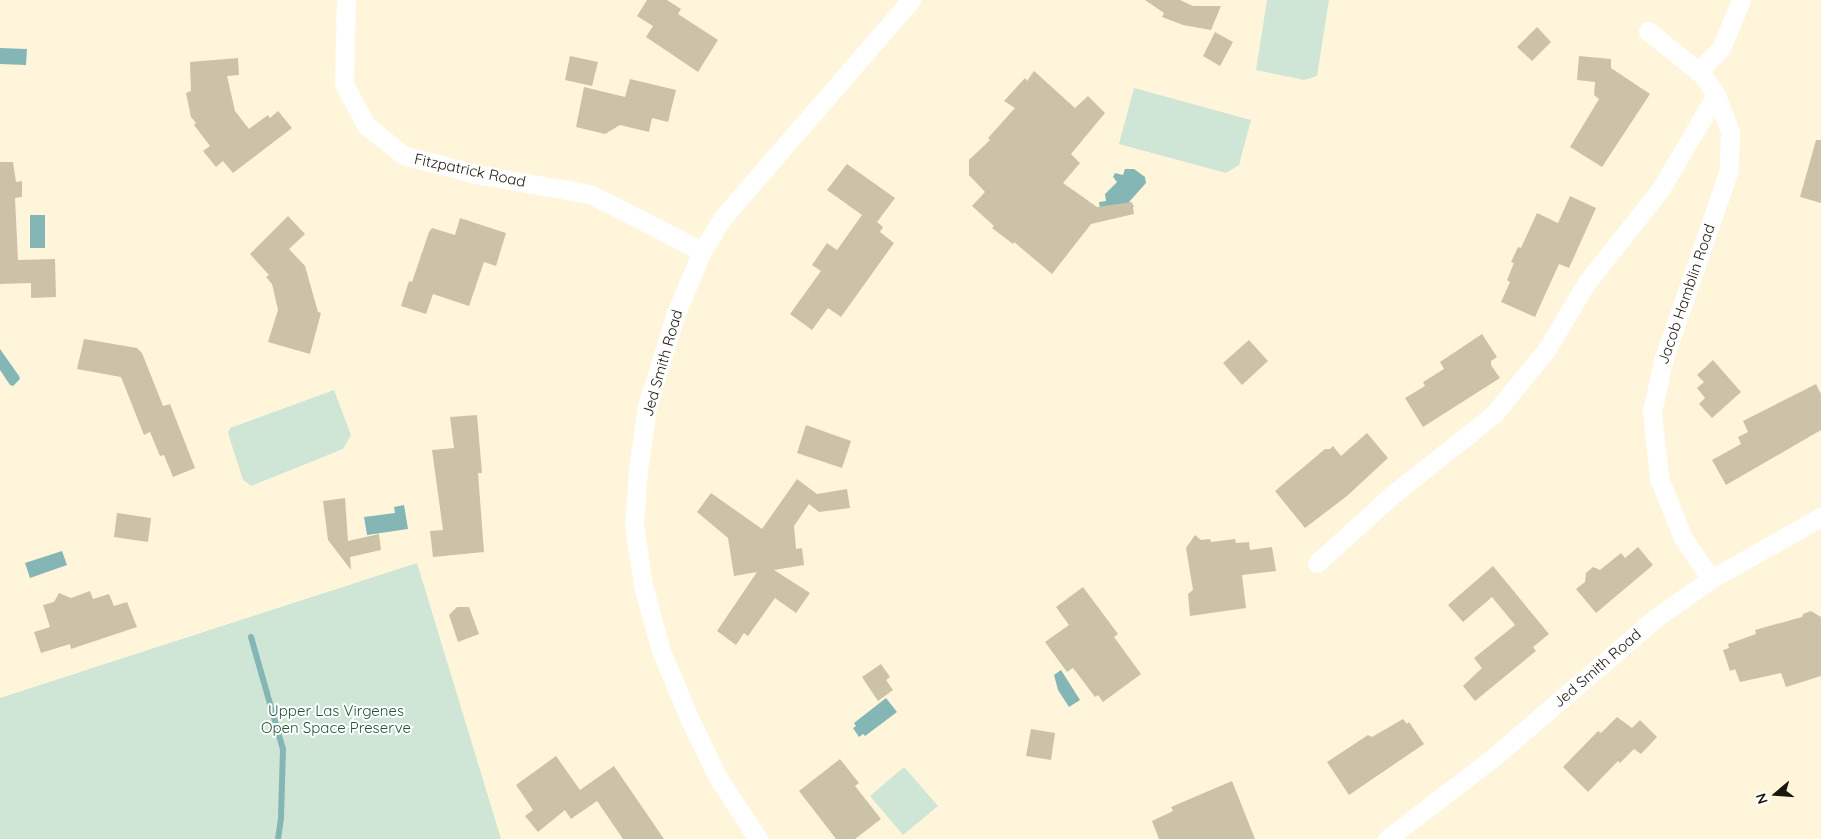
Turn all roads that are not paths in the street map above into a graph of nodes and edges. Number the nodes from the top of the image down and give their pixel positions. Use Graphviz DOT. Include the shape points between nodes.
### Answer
graph roads {
  1 [pos="346,0"];
  2 [pos="911,0"];
  3 [pos="1742,0"];
  4 [pos="1648,31"];
  5 [pos="1698,72"];
  6 [pos="1716,95"];
  7 [pos="702,250"];
  8 [pos="1821,517"];
  9 [pos="1317,563"];
  10 [pos="1711,579"];
  11 [pos="758,839"];
  12 [pos="1387,839"];
  1 -- 7 [label="street, Fitzpatrick Road" via="344,84 366,125 403,156 476,174 590,194"];
  2 -- 7 [label="street, Jed Smith Road" via="724,216"];
  3 -- 5 [label="street" via="1721,48"];
  4 -- 5 [label="street, Jacob Hamblin Road"];
  5 -- 6 [label="street, Jacob Hamblin Road"];
  6 -- 9 [label="street" via="1660,190 1587,282 1547,350 1494,414 1392,495"];
  6 -- 10 [label="street, Jacob Hamblin Road" via="1730,132 1729,170 1663,361 1652,412 1659,478 1683,538"];
  7 -- 11 [label="street, Jed Smith Road" via="676,313 647,406 634,526 643,585 661,651 717,776"];
  8 -- 10 [label="street, Jed Smith Road"];
  10 -- 12 [label="street, Jed Smith Road" via="1656,617 1494,757"];
}
